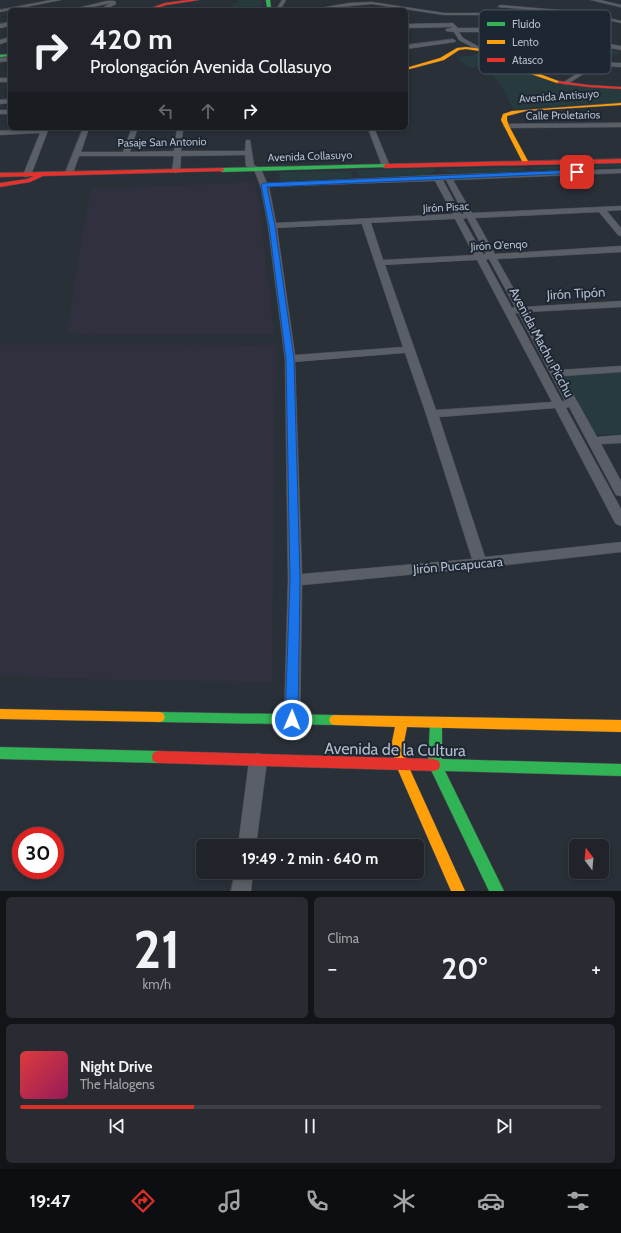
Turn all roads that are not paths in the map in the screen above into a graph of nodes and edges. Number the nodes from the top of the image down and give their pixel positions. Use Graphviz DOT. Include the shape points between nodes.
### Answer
graph roads {
  1 [pos="34,0"];
  2 [pos="59,0"];
  3 [pos="197,0"];
  4 [pos="373,0"];
  5 [pos="502,0"];
  6 [pos="593,0"];
  7 [pos="110,1"];
  8 [pos="349,4"];
  9 [pos="494,6"];
  10 [pos="621,6"];
  11 [pos="0,8"];
  12 [pos="16,8"];
  13 [pos="80,8"];
  14 [pos="105,8"];
  15 [pos="152,8"];
  16 [pos="340,8"];
  17 [pos="386,8"];
  18 [pos="408,10"];
  19 [pos="544,10"];
  20 [pos="578,10"];
  21 [pos="444,14"];
  22 [pos="450,14"];
  23 [pos="479,14"];
  24 [pos="408,26"];
  25 [pos="447,28"];
  26 [pos="454,28"];
  27 [pos="479,29"];
  28 [pos="456,45"];
  29 [pos="611,46"];
  30 [pos="408,47"];
  31 [pos="621,48"];
  32 [pos="479,49"];
  33 [pos="479,50"];
  34 [pos="611,65"];
  35 [pos="621,65"];
  36 [pos="408,68"];
  37 [pos="536,74"];
  38 [pos="580,74"];
  39 [pos="566,83"];
  40 [pos="621,88"];
  41 [pos="621,104"];
  42 [pos="621,125"];
  43 [pos="506,126"];
  44 [pos="45,130"];
  45 [pos="85,130"];
  46 [pos="134,130"];
  47 [pos="180,130"];
  48 [pos="372,130"];
  49 [pos="0,133"];
  50 [pos="248,141"];
  51 [pos="176,152"];
  52 [pos="248,153"];
  53 [pos="76,154"];
  54 [pos="126,154"];
  55 [pos="621,161"];
  56 [pos="526,163"];
  57 [pos="386,166"];
  58 [pos="268,169"];
  59 [pos="256,170"];
  60 [pos="621,170"];
  61 [pos="176,171"];
  62 [pos="69,173"];
  63 [pos="42,174"];
  64 [pos="27,175"];
  65 [pos="0,176"];
  66 [pos="448,177"];
  67 [pos="437,178"];
  68 [pos="0,185"];
  69 [pos="268,185"];
  70 [pos="621,208"];
  71 [pos="601,209"];
  72 [pos="458,217"];
  73 [pos="469,217"];
  74 [pos="366,222"];
  75 [pos="272,226"];
  76 [pos="621,234"];
  77 [pos="621,249"];
  78 [pos="481,258"];
  79 [pos="494,258"];
  80 [pos="379,263"];
  81 [pos="621,304"];
  82 [pos="510,310"];
  83 [pos="521,310"];
  84 [pos="409,350"];
  85 [pos="290,359"];
  86 [pos="621,369"];
  87 [pos="556,373"];
  88 [pos="573,404"];
  89 [pos="559,405"];
  90 [pos="432,414"];
  91 [pos="621,439"];
  92 [pos="593,441"];
  93 [pos="621,492"];
  94 [pos="621,521"];
  95 [pos="621,548"];
  96 [pos="480,563"];
  97 [pos="295,580"];
  98 [pos="0,714"];
  99 [pos="292,720"];
  100 [pos="402,722"];
  101 [pos="436,723"];
  102 [pos="621,726"];
  103 [pos="0,752"];
  104 [pos="258,761"];
  105 [pos="401,763"];
  106 [pos="436,764"];
  107 [pos="621,770"];
  108 [pos="248,839"];
  109 [pos="243,879"];
  110 [pos="241,891"];
  111 [pos="458,891"];
  112 [pos="496,891"];
  1 -- 11 [label="street"];
  2 -- 12 [label="street"];
  3 -- 15 [label="main road"];
  4 -- 8 [label="street"];
  5 -- 20 [label="street"];
  6 -- 10 [label="street"];
  7 -- 13 [label="street"];
  7 -- 14 [label="street" via="114,4"];
  8 -- 16 [label="street"];
  8 -- 17 [label="street" via="372,3"];
  9 -- 19 [label="street"];
  18 -- 21 [label="street"];
  21 -- 22 [label="street"];
  21 -- 25 [label="street"];
  22 -- 23 [label="street"];
  22 -- 26 [label="street"];
  24 -- 25 [label="street"];
  25 -- 26 [label="street"];
  25 -- 28 [label="street"];
  26 -- 27 [label="street"];
  26 -- 32 [label="street" via="464,42"];
  28 -- 30 [label="street"];
  28 -- 33 [label="main road"];
  28 -- 36 [label="main road" via="442,59"];
  29 -- 31 [label="street"];
  34 -- 35 [label="street"];
  37 -- 39 [label="main road"];
  38 -- 39 [label="street"];
  39 -- 40 [label="main road"];
  41 -- 43 [label="main road, Avenida Antisuyo" via="512,112 505,115"];
  42 -- 43 [label="street, Calle Proletarios"];
  43 -- 56 [label="main road"];
  44 -- 49 [label="street"];
  44 -- 64 [label="street"];
  45 -- 53 [label="street"];
  46 -- 54 [label="street"];
  47 -- 51 [label="street"];
  48 -- 57 [label="street"];
  50 -- 52 [label="street"];
  51 -- 52 [label="street, Pasaje San Antonio"];
  51 -- 54 [label="street, Pasaje San Antonio"];
  51 -- 61 [label="street"];
  52 -- 59 [label="street" via="250,166"];
  53 -- 54 [label="street, Pasaje San Antonio"];
  53 -- 62 [label="street"];
  55 -- 56 [label="main road, Avenida Collasuyo"];
  56 -- 57 [label="main road, Avenida Collasuyo"];
  57 -- 58 [label="main road, Avenida Collasuyo"];
  58 -- 59 [label="main road, Avenida Collasuyo"];
  58 -- 69 [label="street"];
  59 -- 61 [label="main road, Avenida Collasuyo"];
  59 -- 69 [label="street"];
  60 -- 66 [label="street"];
  61 -- 62 [label="main road, Avenida Collasuyo"];
  62 -- 63 [label="main road, Avenida Collasuyo"];
  63 -- 64 [label="main road, Avenida Collasuyo"];
  63 -- 68 [label="main road" via="27,181"];
  64 -- 65 [label="main road, Avenida Collasuyo"];
  66 -- 67 [label="street"];
  66 -- 73 [label="street, Avenida Machu Picchu"];
  67 -- 69 [label="street"];
  67 -- 72 [label="street, Avenida Machu Picchu"];
  69 -- 75 [label="street"];
  70 -- 71 [label="street, Jirón Pisac"];
  71 -- 73 [label="street, Jirón Pisac"];
  71 -- 76 [label="street"];
  72 -- 73 [label="street, Jirón Pisac"];
  72 -- 74 [label="street, Jirón Pisac"];
  72 -- 78 [label="street, Avenida Machu Picchu"];
  73 -- 79 [label="street, Avenida Machu Picchu"];
  74 -- 75 [label="street, Jirón Pisac"];
  74 -- 80 [label="street"];
  75 -- 85 [label="street"];
  77 -- 79 [label="street, Jirón Q'enqo"];
  78 -- 79 [label="street, Jirón Q'enqo"];
  78 -- 80 [label="street, Jirón Q'enqo"];
  78 -- 82 [label="street, Avenida Machu Picchu"];
  79 -- 83 [label="street, Avenida Machu Picchu"];
  80 -- 84 [label="street"];
  81 -- 83 [label="street, Jirón Tipón"];
  82 -- 83 [label="street, Jirón Tipón"];
  82 -- 89 [label="street, Avenida Machu Picchu"];
  83 -- 87 [label="street, Avenida Machu Picchu"];
  84 -- 85 [label="street"];
  84 -- 90 [label="street"];
  85 -- 97 [label="street"];
  86 -- 87 [label="street"];
  87 -- 88 [label="street, Avenida Machu Picchu"];
  88 -- 89 [label="street"];
  88 -- 92 [label="street, Avenida Machu Picchu"];
  89 -- 90 [label="street"];
  89 -- 94 [label="street, Avenida Machu Picchu"];
  90 -- 96 [label="street"];
  91 -- 92 [label="street"];
  92 -- 93 [label="street, Avenida Machu Picchu"];
  95 -- 96 [label="street, Jirón Pucapucara"];
  96 -- 97 [label="street, Jirón Pucapucara"];
  97 -- 99 [label="street"];
  98 -- 99 [label="main road, Avenida de la Cultura"];
  99 -- 100 [label="main road, Avenida de la Cultura"];
  100 -- 101 [label="main road, Avenida de la Cultura"];
  100 -- 105 [label="main road" via="398,754"];
  101 -- 102 [label="main road, Avenida de la Cultura"];
  101 -- 106 [label="main road"];
  103 -- 104 [label="main road, Avenida de la Cultura"];
  104 -- 105 [label="main road, Avenida de la Cultura"];
  104 -- 108 [label="street"];
  105 -- 106 [label="main road, Avenida de la Cultura"];
  105 -- 111 [label="main road"];
  106 -- 107 [label="main road, Avenida de la Cultura"];
  106 -- 112 [label="main road"];
  109 -- 110 [label="street"];
}
